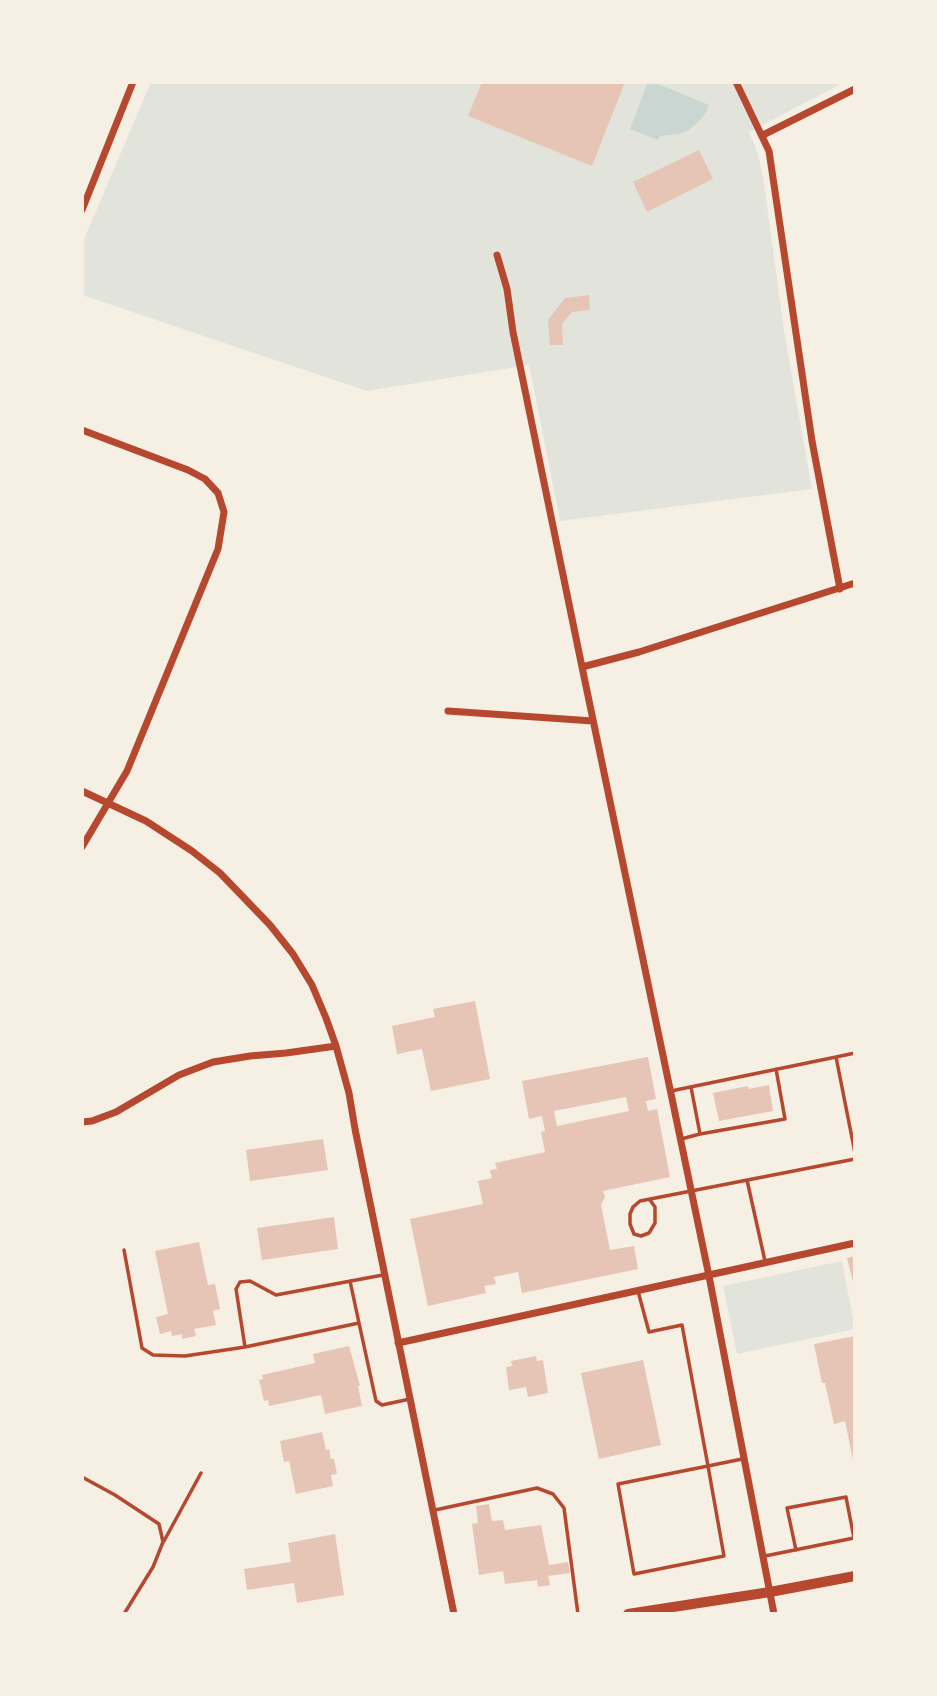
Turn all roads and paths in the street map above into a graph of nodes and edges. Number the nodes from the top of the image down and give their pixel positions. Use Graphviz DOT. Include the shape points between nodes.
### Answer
graph roads {
  1 [pos="133,82"];
  2 [pos="736,82"];
  3 [pos="855,89"];
  4 [pos="763,135"];
  5 [pos="82,210"];
  6 [pos="497,255"];
  7 [pos="82,430"];
  8 [pos="855,583"];
  9 [pos="840,589"];
  10 [pos="582,667"];
  11 [pos="448,711"];
  12 [pos="593,721"];
  13 [pos="82,791"];
  14 [pos="109,803"];
  15 [pos="82,847"];
  16 [pos="336,1046"];
  17 [pos="855,1053"];
  18 [pos="836,1057"];
  19 [pos="776,1069"];
  20 [pos="691,1086"];
  21 [pos="670,1091"];
  22 [pos="82,1122"];
  23 [pos="700,1134"];
  24 [pos="681,1139"];
  25 [pos="855,1153"];
  26 [pos="855,1159"];
  27 [pos="747,1180"];
  28 [pos="692,1191"];
  29 [pos="650,1200"];
  30 [pos="855,1243"];
  31 [pos="124,1250"];
  32 [pos="765,1263"];
  33 [pos="384,1275"];
  34 [pos="709,1276"];
  35 [pos="350,1281"];
  36 [pos="638,1291"];
  37 [pos="359,1323"];
  38 [pos="398,1343"];
  39 [pos="245,1347"];
  40 [pos="410,1399"];
  41 [pos="744,1459"];
  42 [pos="708,1466"];
  43 [pos="201,1473"];
  44 [pos="82,1477"];
  45 [pos="433,1510"];
  46 [pos="855,1539"];
  47 [pos="163,1542"];
  48 [pos="796,1550"];
  49 [pos="763,1557"];
  50 [pos="855,1576"];
  51 [pos="770,1592"];
  52 [pos="124,1614"];
  53 [pos="454,1614"];
  54 [pos="578,1614"];
  55 [pos="628,1614"];
  56 [pos="774,1614"];
  1 -- 5 [label="street"];
  2 -- 4 [label="street"];
  3 -- 4 [label="street"];
  4 -- 9 [label="street"];
  6 -- 10 [label="street"];
  7 -- 14 [label="street" via="205,479 218,493 224,512 218,549 127,771"];
  8 -- 9 [label="street"];
  9 -- 10 [label="street"];
  10 -- 12 [label="street"];
  11 -- 12 [label="street"];
  12 -- 21 [label="street"];
  13 -- 14 [label="street"];
  14 -- 15 [label="street"];
  14 -- 16 [label="street" via="192,851 270,925 312,985"];
  16 -- 22 [label="street" via="214,1062 179,1075 116,1112"];
  16 -- 33 [label="street"];
  17 -- 18 [label="lane"];
  18 -- 19 [label="lane"];
  18 -- 25 [label="lane"];
  19 -- 20 [label="lane"];
  19 -- 23 [label="lane" via="785,1119"];
  20 -- 21 [label="lane"];
  20 -- 23 [label="lane"];
  21 -- 24 [label="street"];
  23 -- 24 [label="lane"];
  24 -- 28 [label="street"];
  26 -- 27 [label="lane"];
  27 -- 28 [label="lane"];
  27 -- 32 [label="lane"];
  28 -- 29 [label="lane"];
  28 -- 34 [label="street"];
  29 -- 29 [label="lane" via="633,1207 630,1224 634,1234 649,1233 655,1223"];
  30 -- 32 [label="street"];
  31 -- 39 [label="lane" via="142,1348 153,1355 185,1356"];
  32 -- 34 [label="street"];
  33 -- 35 [label="lane"];
  33 -- 38 [label="street"];
  34 -- 36 [label="street"];
  34 -- 41 [label="street"];
  35 -- 37 [label="lane"];
  35 -- 39 [label="lane" via="276,1295 250,1281 240,1282 236,1289"];
  36 -- 38 [label="street"];
  36 -- 42 [label="lane" via="649,1332 682,1325"];
  37 -- 39 [label="lane"];
  37 -- 40 [label="lane" via="376,1402 382,1405"];
  38 -- 40 [label="street"];
  40 -- 45 [label="street"];
  41 -- 42 [label="lane"];
  41 -- 49 [label="street"];
  42 -- 42 [label="lane" via="724,1556 634,1574 618,1484"];
  43 -- 47 [label="lane"];
  44 -- 47 [label="lane" via="159,1524"];
  45 -- 53 [label="street"];
  45 -- 54 [label="lane" via="537,1488 553,1494 564,1508"];
  46 -- 48 [label="lane"];
  46 -- 48 [label="lane" via="846,1496 787,1508"];
  47 -- 52 [label="lane"];
  48 -- 49 [label="lane"];
  49 -- 51 [label="street"];
  50 -- 51 [label="main road"];
  51 -- 55 [label="main road"];
  51 -- 56 [label="street"];
}
